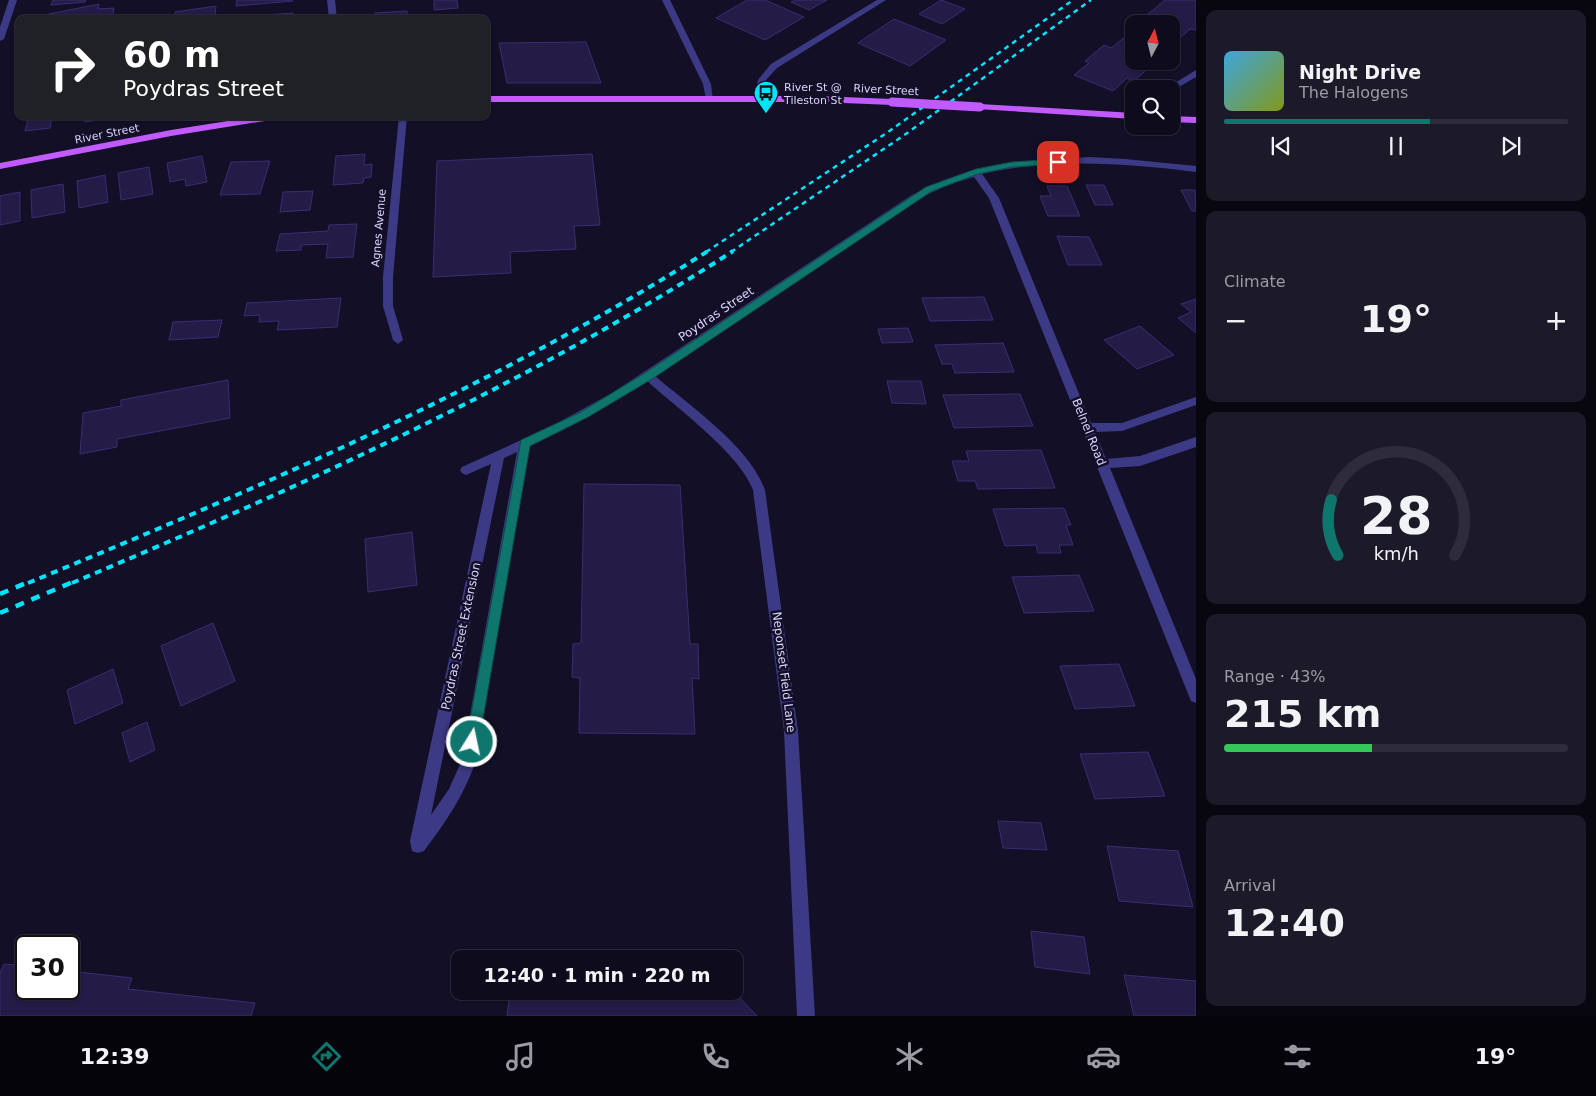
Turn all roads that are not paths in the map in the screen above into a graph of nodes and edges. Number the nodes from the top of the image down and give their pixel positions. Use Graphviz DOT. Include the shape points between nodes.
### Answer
graph roads {
  1 [pos="13,0"];
  2 [pos="332,0"];
  3 [pos="666,0"];
  4 [pos="882,0"];
  5 [pos="333,15"];
  6 [pos="0,39"];
  7 [pos="1196,73"];
  8 [pos="1180,82"];
  9 [pos="490,99"];
  10 [pos="710,99"];
  11 [pos="762,99"];
  12 [pos="1125,115"];
  13 [pos="1180,119"];
  14 [pos="252,120"];
  15 [pos="403,120"];
  16 [pos="1196,120"];
  17 [pos="0,166"];
  18 [pos="1196,169"];
  19 [pos="976,172"];
  20 [pos="398,340"];
  21 [pos="648,376"];
  22 [pos="1196,401"];
  23 [pos="1088,428"];
  24 [pos="1196,442"];
  25 [pos="525,443"];
  26 [pos="499,455"];
  27 [pos="1102,464"];
  28 [pos="466,470"];
  29 [pos="1196,696"];
  30 [pos="806,1016"];
  1 -- 6 [label="street"];
  2 -- 5 [label="street"];
  3 -- 10 [label="street" via="707,84"];
  4 -- 11 [label="street" via="774,66 762,79"];
  7 -- 8 [label="street"];
  9 -- 10 [label="main road, River Street"];
  10 -- 11 [label="main road, River Street"];
  11 -- 12 [label="main road, River Street, bridge" via="892,102"];
  13 -- 16 [label="main road"];
  14 -- 17 [label="main road, River Street"];
  15 -- 20 [label="street, Agnes Avenue" via="388,277 388,306"];
  18 -- 19 [label="street" via="1080,161 1012,165"];
  19 -- 21 [label="street, Poydras Street" via="915,197"];
  19 -- 23 [label="street, Belnel Road" via="994,198"];
  21 -- 25 [label="street, Poydras Street" via="585,414"];
  21 -- 30 [label="street, Neponset Field Lane" via="736,453 754,476 759,490 792,731"];
  22 -- 23 [label="street" via="1128,425"];
  23 -- 27 [label="street, Belnel Road"];
  24 -- 27 [label="street" via="1155,458 1125,464"];
  25 -- 26 [label="street, Poydras Street"];
  25 -- 26 [label="street, Poydras Street Extension" via="469,760 451,802 418,845"];
  26 -- 28 [label="street, Poydras Street"];
  27 -- 29 [label="street, Belnel Road"];
}
